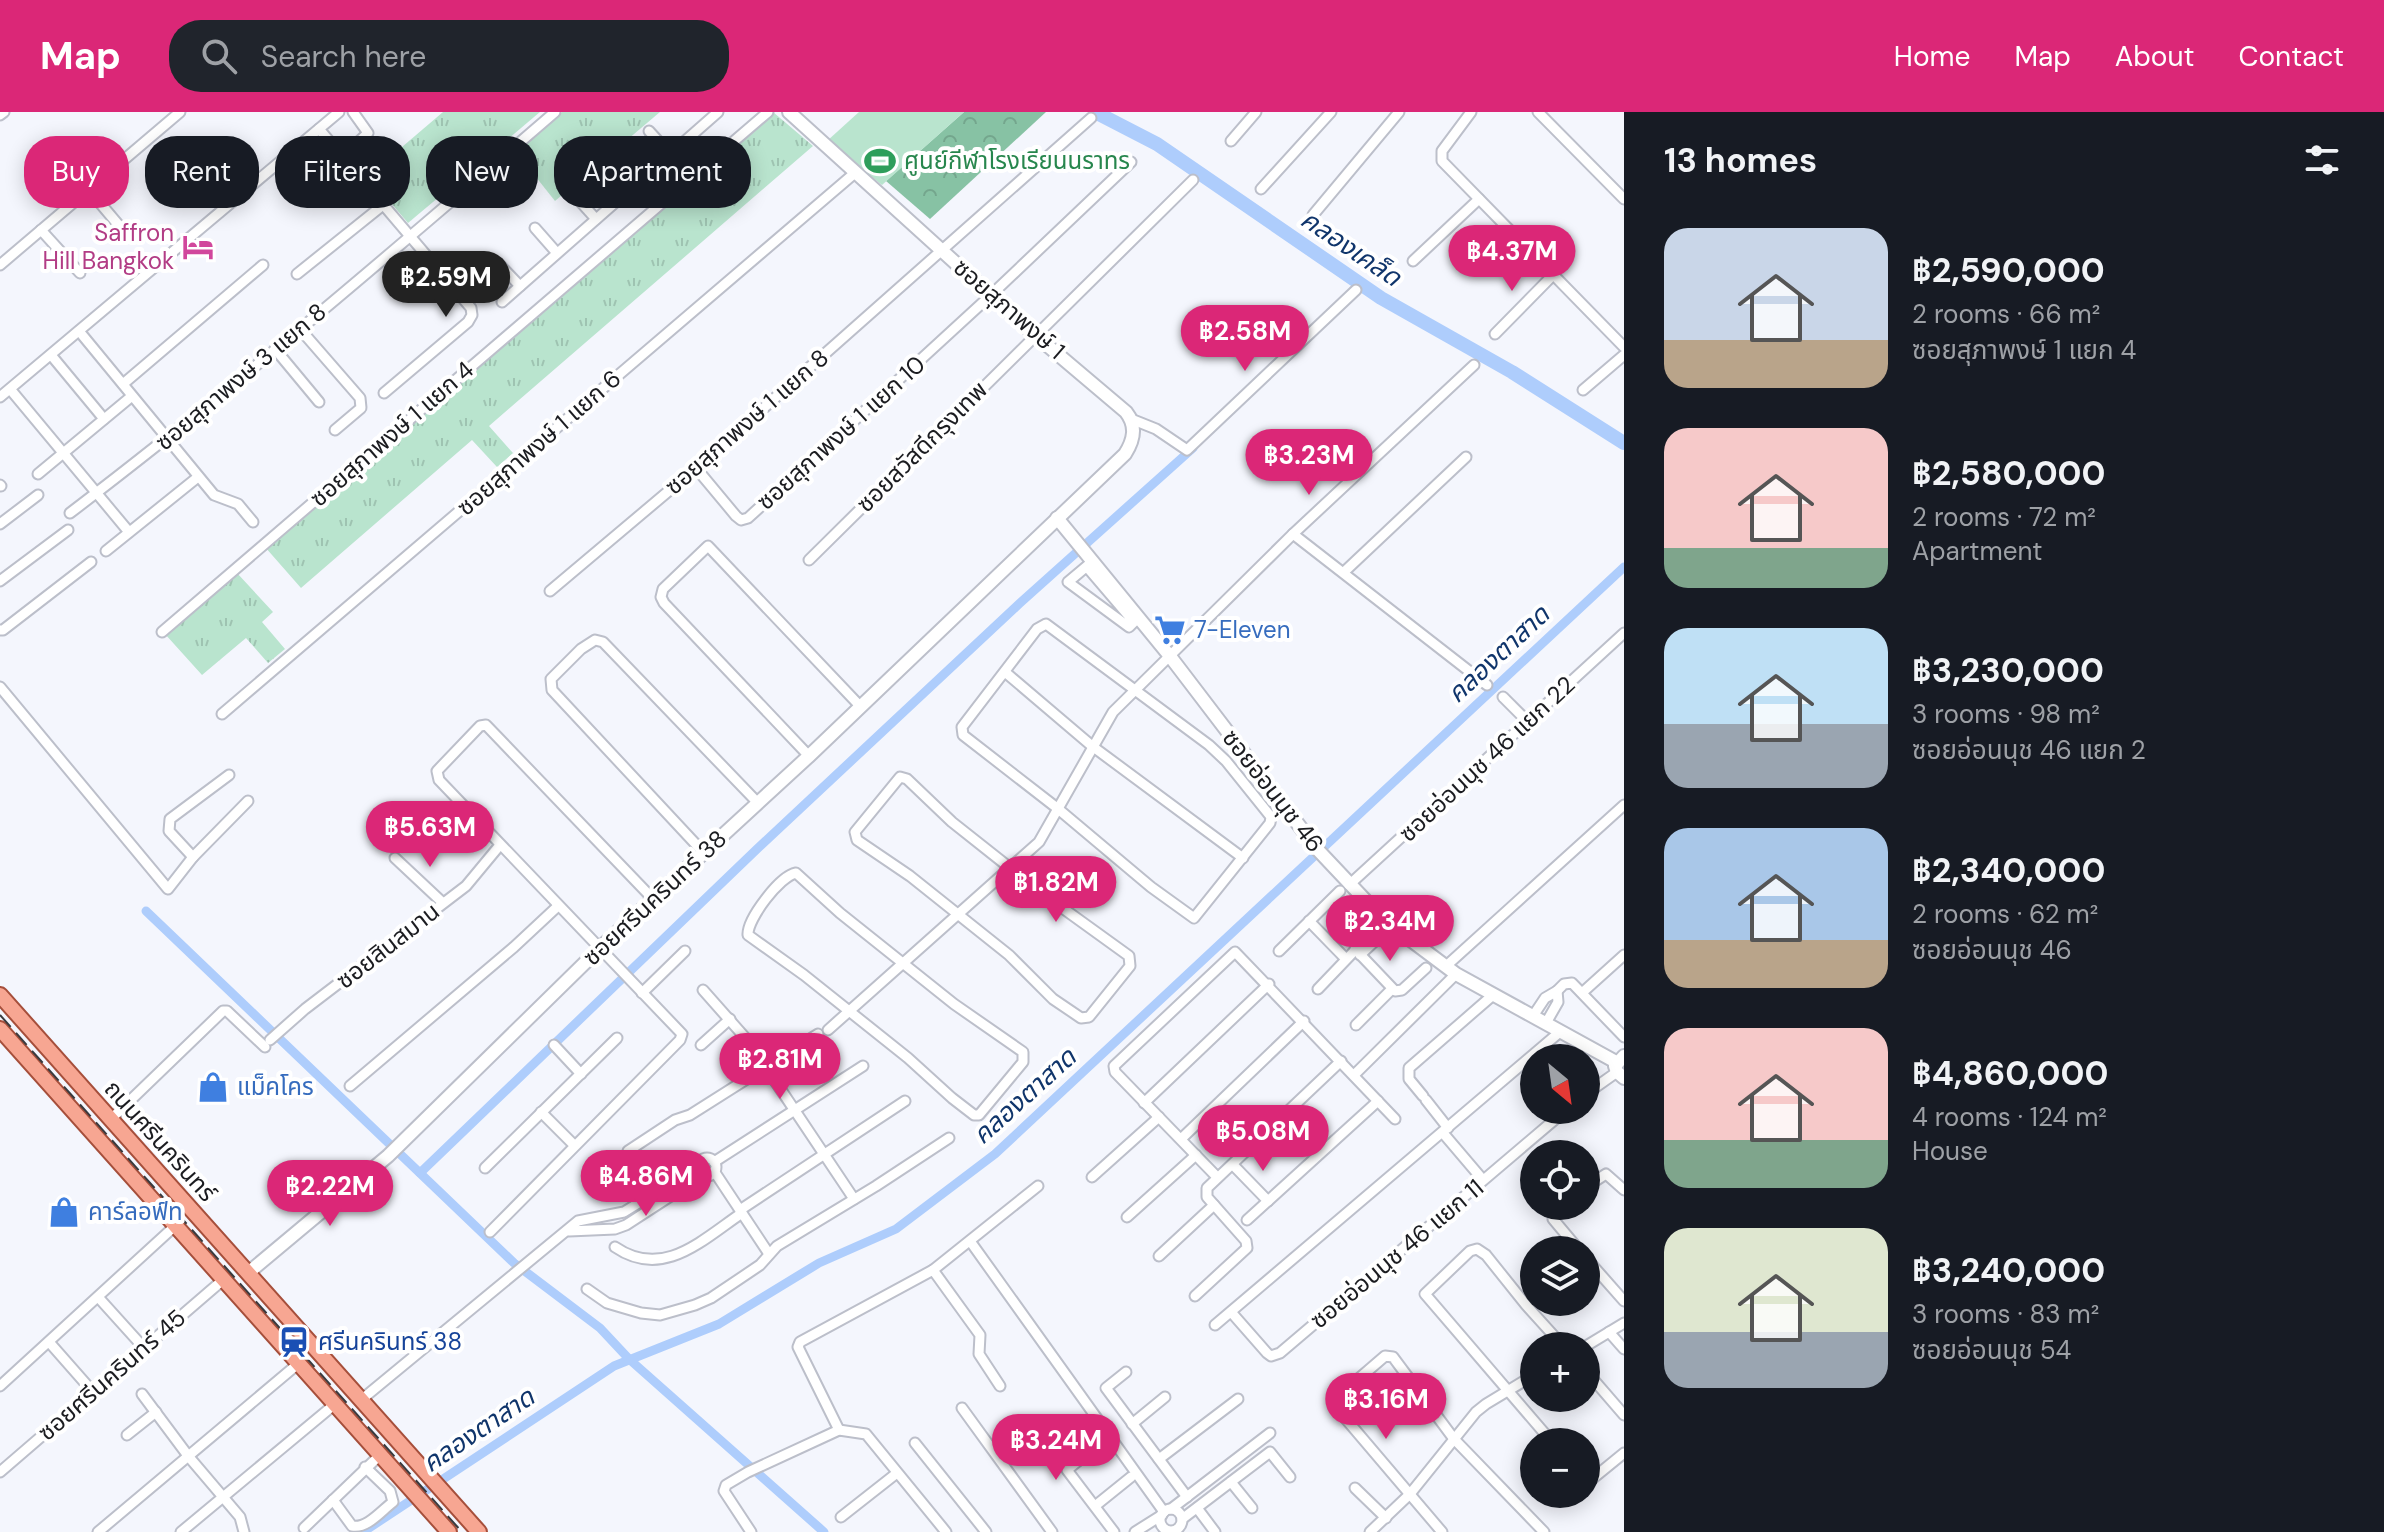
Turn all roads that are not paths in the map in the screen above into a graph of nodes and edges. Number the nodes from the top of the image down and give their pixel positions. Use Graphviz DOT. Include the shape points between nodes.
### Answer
graph roads {
  1 [pos="180,112"];
  2 [pos="339,112"];
  3 [pos="353,112"];
  4 [pos="555,112"];
  5 [pos="718,112"];
  6 [pos="768,112"];
  7 [pos="789,112"];
  8 [pos="1256,112"];
  9 [pos="1331,112"];
  10 [pos="1399,112"];
  11 [pos="1471,112"];
  12 [pos="1538,112"];
  13 [pos="1091,118"];
  14 [pos="319,129"];
  15 [pos="649,131"];
  16 [pos="325,136"];
  17 [pos="365,136"];
  18 [pos="654,136"];
  19 [pos="691,136"];
  20 [pos="1231,141"];
  21 [pos="129,156"];
  22 [pos="1131,162"];
  23 [pos="856,172"];
  24 [pos="1193,180"];
  25 [pos="1261,189"];
  26 [pos="1479,199"];
  27 [pos="1624,199"];
  28 [pos="67,208"];
  29 [pos="104,208"];
  30 [pos="379,208"];
  31 [pos="386,208"];
  32 [pos="586,208"];
  33 [pos="608,208"];
  34 [pos="1313,215"];
  35 [pos="596,219"];
  36 [pos="535,228"];
  37 [pos="41,230"];
  38 [pos="127,235"];
  39 [pos="410,237"];
  40 [pos="943,251"];
  41 [pos="557,253"];
  42 [pos="1413,261"];
  43 [pos="498,263"];
  44 [pos="0,265"];
  45 [pos="263,265"];
  46 [pos="80,273"];
  47 [pos="297,274"];
  48 [pos="1553,275"];
  49 [pos="520,286"];
  50 [pos="1356,290"];
  51 [pos="991,295"];
  52 [pos="502,302"];
  53 [pos="300,329"];
  54 [pos="79,331"];
  55 [pos="1495,334"];
  56 [pos="1035,335"];
  57 [pos="1624,347"];
  58 [pos="275,349"];
  59 [pos="51,355"];
  60 [pos="1624,355"];
  61 [pos="1474,365"];
  62 [pos="123,384"];
  63 [pos="10,389"];
  64 [pos="1583,390"];
  65 [pos="384,393"];
  66 [pos="132,396"];
  67 [pos="0,397"];
  68 [pos="319,402"];
  69 [pos="104,419"];
  70 [pos="1131,419"];
  71 [pos="335,430"];
  72 [pos="167,439"];
  73 [pos="62,453"];
  74 [pos="1466,457"];
  75 [pos="696,468"];
  76 [pos="38,474"];
  77 [pos="198,477"];
  78 [pos="96,494"];
  79 [pos="38,495"];
  80 [pos="70,513"];
  81 [pos="1057,518"];
  82 [pos="253,522"];
  83 [pos="0,524"];
  84 [pos="68,530"];
  85 [pos="129,532"];
  86 [pos="1293,534"];
  87 [pos="106,551"];
  88 [pos="809,560"];
  89 [pos="1089,561"];
  90 [pos="91,562"];
  91 [pos="1344,572"];
  92 [pos="0,581"];
  93 [pos="550,591"];
  94 [pos="0,630"];
  95 [pos="162,632"];
  96 [pos="1624,633"];
  97 [pos="1169,655"];
  98 [pos="1005,672"];
  99 [pos="1487,685"];
  100 [pos="0,687"];
  101 [pos="1137,689"];
  102 [pos="1503,697"];
  103 [pos="860,706"];
  104 [pos="222,714"];
  105 [pos="1528,722"];
  106 [pos="1092,746"];
  107 [pos="809,756"];
  108 [pos="229,775"];
  109 [pos="248,801"];
  110 [pos="758,803"];
  111 [pos="1624,805"];
  112 [pos="1057,808"];
  113 [pos="500,845"];
  114 [pos="704,853"];
  115 [pos="193,857"];
  116 [pos="395,858"];
  117 [pos="1243,858"];
  118 [pos="1011,868"];
  119 [pos="1345,888"];
  120 [pos="654,900"];
  121 [pos="443,903"];
  122 [pos="558,906"];
  123 [pos="959,915"];
  124 [pos="1309,921"];
  125 [pos="1387,923"];
  126 [pos="599,949"];
  127 [pos="685,951"];
  128 [pos="1279,951"];
  129 [pos="1358,952"];
  130 [pos="1624,955"];
  131 [pos="1346,959"];
  132 [pos="904,963"];
  133 [pos="1426,968"];
  134 [pos="1450,970"];
  135 [pos="1269,984"];
  136 [pos="1318,989"];
  137 [pos="1392,989"];
  138 [pos="703,990"];
  139 [pos="1557,991"];
  140 [pos="1583,992"];
  141 [pos="642,993"];
  142 [pos="0,995"];
  143 [pos="1493,995"];
  144 [pos="850,1012"];
  145 [pos="1533,1016"];
  146 [pos="730,1019"];
  147 [pos="1304,1021"];
  148 [pos="1546,1023"];
  149 [pos="1356,1025"];
  150 [pos="0,1029"];
  151 [pos="1561,1031"];
  152 [pos="1624,1037"];
  153 [pos="617,1038"];
  154 [pos="554,1045"];
  155 [pos="701,1045"];
  156 [pos="1341,1061"];
  157 [pos="765,1066"];
  158 [pos="863,1066"];
  159 [pos="1620,1067"];
  160 [pos="581,1074"];
  161 [pos="1354,1075"];
  162 [pos="1600,1082"];
  163 [pos="350,1086"];
  164 [pos="905,1101"];
  165 [pos="1378,1101"];
  166 [pos="1144,1103"];
  167 [pos="796,1110"];
  168 [pos="541,1112"];
  169 [pos="1159,1117"];
  170 [pos="111,1119"];
  171 [pos="1395,1119"];
  172 [pos="1549,1124"];
  173 [pos="1445,1130"];
  174 [pos="949,1138"];
  175 [pos="1181,1139"];
  176 [pos="574,1145"];
  177 [pos="628,1151"];
  178 [pos="825,1155"];
  179 [pos="1196,1155"];
  180 [pos="714,1166"];
  181 [pos="1235,1167"];
  182 [pos="485,1168"];
  183 [pos="700,1170"];
  184 [pos="1600,1176"];
  185 [pos="363,1177"];
  186 [pos="1092,1177"];
  187 [pos="1217,1177"];
  188 [pos="1483,1180"];
  189 [pos="1038,1186"];
  190 [pos="1624,1190"];
  191 [pos="378,1194"];
  192 [pos="854,1199"];
  193 [pos="1268,1201"];
  194 [pos="1214,1205"];
  195 [pos="741,1211"];
  196 [pos="1127,1217"];
  197 [pos="1247,1220"];
  198 [pos="1554,1220"];
  199 [pos="176,1225"];
  200 [pos="490,1232"];
  201 [pos="1567,1236"];
  202 [pos="970,1241"];
  203 [pos="615,1247"];
  204 [pos="769,1254"];
  205 [pos="1159,1256"];
  206 [pos="933,1270"];
  207 [pos="248,1273"];
  208 [pos="1600,1274"];
  209 [pos="224,1279"];
  210 [pos="587,1289"];
  211 [pos="1195,1296"];
  212 [pos="98,1297"];
  213 [pos="1624,1301"];
  214 [pos="1231,1312"];
  215 [pos="1624,1323"];
  216 [pos="1215,1325"];
  217 [pos="1551,1332"];
  218 [pos="1609,1332"];
  219 [pos="1600,1337"];
  220 [pos="49,1342"];
  221 [pos="144,1348"];
  222 [pos="1624,1349"];
  223 [pos="299,1363"];
  224 [pos="1126,1372"];
  225 [pos="1520,1383"];
  226 [pos="0,1386"];
  227 [pos="1000,1386"];
  228 [pos="1600,1387"];
  229 [pos="1506,1391"];
  230 [pos="93,1392"];
  231 [pos="142,1394"];
  232 [pos="1165,1397"];
  233 [pos="1238,1399"];
  234 [pos="361,1400"];
  235 [pos="335,1404"];
  236 [pos="962,1408"];
  237 [pos="156,1412"];
  238 [pos="1624,1415"];
  239 [pos="1132,1424"];
  240 [pos="1539,1428"];
  241 [pos="839,1430"];
  242 [pos="1270,1433"];
  243 [pos="127,1435"];
  244 [pos="1454,1439"];
  245 [pos="1103,1441"];
  246 [pos="915,1443"];
  247 [pos="1624,1453"];
  248 [pos="380,1455"];
  249 [pos="189,1457"];
  250 [pos="1159,1459"];
  251 [pos="365,1467"];
  252 [pos="0,1472"];
  253 [pos="897,1473"];
  254 [pos="1600,1473"];
  255 [pos="1131,1477"];
  256 [pos="1290,1477"];
  257 [pos="1231,1482"];
  258 [pos="1355,1488"];
  259 [pos="1410,1494"];
  260 [pos="1187,1497"];
  261 [pos="224,1498"];
  262 [pos="333,1500"];
  263 [pos="1095,1506"];
  264 [pos="1197,1508"];
  265 [pos="1252,1508"];
  266 [pos="1166,1512"];
  267 [pos="841,1517"];
  268 [pos="1386,1518"];
  269 [pos="1181,1527"];
  270 [pos="304,1528"];
  271 [pos="98,1532"];
  272 [pos="181,1532"];
  273 [pos="244,1532"];
  274 [pos="449,1532"];
  275 [pos="479,1532"];
  276 [pos="751,1532"];
  277 [pos="946,1532"];
  278 [pos="986,1532"];
  279 [pos="1052,1532"];
  280 [pos="1114,1532"];
  281 [pos="1135,1532"];
  282 [pos="1215,1532"];
  283 [pos="1370,1532"];
  284 [pos="1442,1532"];
  285 [pos="1544,1532"];
  1 -- 21 [label="street"];
  2 -- 14 [label="street"];
  3 -- 17 [label="street" via="368,133"];
  4 -- 39 [label="street, ซอยสุภาพงษ์ 3 แยก 8"];
  5 -- 19 [label="street"];
  6 -- 95 [label="street, ซอยสุภาพงษ์ 1 แยก 4"];
  7 -- 23 [label="street, ซอยสุภาพงษ์ 1"];
  8 -- 20 [label="street"];
  9 -- 25 [label="street"];
  10 -- 34 [label="street"];
  11 -- 26 [label="street" via="1441,155"];
  12 -- 27 [label="street"];
  13 -- 40 [label="street, ซอยสุภาพงษ์ 1 แยก 8"];
  14 -- 16 [label="street"];
  14 -- 54 [label="street"];
  15 -- 18 [label="street"];
  22 -- 51 [label="street, ซอยสุภาพงษ์ 1 แยก 10"];
  23 -- 40 [label="street, ซอยสุภาพงษ์ 1"];
  23 -- 104 [label="street, ซอยสุภาพงษ์ 1 แยก 6"];
  24 -- 56 [label="street, ซอยสวัสดีกรุงเทพ"];
  26 -- 42 [label="street"];
  26 -- 48 [label="street"];
  28 -- 37 [label="street"];
  29 -- 38 [label="street"];
  30 -- 47 [label="street"];
  31 -- 39 [label="street"];
  32 -- 35 [label="street"];
  33 -- 35 [label="street"];
  35 -- 41 [label="street"];
  36 -- 41 [label="street"];
  37 -- 44 [label="street"];
  37 -- 46 [label="street"];
  39 -- 53 [label="street, ซอยสุภาพงษ์ 3 แยก 8"];
  39 -- 65 [label="street" via="472,315"];
  40 -- 51 [label="street, ซอยสุภาพงษ์ 1"];
  40 -- 75 [label="street, ซอยสุภาพงษ์ 1 แยก 8"];
  41 -- 49 [label="street"];
  43 -- 49 [label="street"];
  45 -- 62 [label="street"];
  48 -- 55 [label="street"];
  48 -- 57 [label="street"];
  49 -- 52 [label="street"];
  50 -- 70 [label="street" via="1187,450"];
  51 -- 56 [label="street, ซอยสุภาพงษ์ 1"];
  51 -- 75 [label="street, ซอยสุภาพงษ์ 1 แยก 10" via="748,518 738,518"];
  53 -- 58 [label="street, ซอยสุภาพงษ์ 3 แยก 8"];
  53 -- 71 [label="street" via="360,398 361,408"];
  54 -- 59 [label="street"];
  54 -- 62 [label="street"];
  56 -- 70 [label="street, ซอยสุภาพงษ์ 1"];
  56 -- 88 [label="street, ซอยสวัสดีกรุงเทพ"];
  58 -- 68 [label="street"];
  58 -- 72 [label="street, ซอยสุภาพงษ์ 3 แยก 8"];
  59 -- 63 [label="street"];
  59 -- 69 [label="street"];
  60 -- 64 [label="street"];
  61 -- 86 [label="street"];
  62 -- 66 [label="street"];
  63 -- 67 [label="street"];
  63 -- 73 [label="street"];
  66 -- 69 [label="street"];
  66 -- 72 [label="street"];
  69 -- 73 [label="street"];
  70 -- 81 [label="street" via="1134,433 1125,454"];
  72 -- 77 [label="street"];
  72 -- 78 [label="street, ซอยสุภาพงษ์ 3 แยก 8"];
  73 -- 76 [label="street"];
  73 -- 78 [label="street"];
  74 -- 91 [label="street"];
  75 -- 93 [label="street, ซอยสุภาพงษ์ 1 แยก 8"];
  77 -- 82 [label="street" via="214,495 238,504"];
  77 -- 85 [label="street"];
  78 -- 80 [label="street, ซอยสุภาพงษ์ 3 แยก 8"];
  78 -- 85 [label="street"];
  79 -- 83 [label="street"];
  81 -- 89 [label="street, ซอยอ่อนนุช 46"];
  81 -- 103 [label="street, ซอยศรีนครินทร์ 38"];
  84 -- 92 [label="street"];
  85 -- 87 [label="street"];
  86 -- 91 [label="street"];
  86 -- 97 [label="street"];
  89 -- 89 [label="street" via="1068,582 1129,627 1134,622"];
  89 -- 97 [label="street, ซอยอ่อนนุช 46"];
  90 -- 94 [label="street"];
  91 -- 99 [label="street"];
  96 -- 105 [label="street, ซอยอ่อนนุช 46 แยก 22"];
  97 -- 101 [label="street"];
  97 -- 119 [label="street, ซอยอ่อนนุช 46"];
  98 -- 101 [label="street" via="1046,624"];
  98 -- 106 [label="street"];
  98 -- 112 [label="street" via="962,727 963,735"];
  100 -- 115 [label="street" via="168,889"];
  101 -- 106 [label="street" via="1113,712"];
  101 -- 117 [label="street" via="1226,761 1269,814 1271,820"];
  102 -- 105 [label="street"];
  103 -- 107 [label="street, ซอยศรีนครินทร์ 38"];
  103 -- 107 [label="street" via="708,546 663,589 661,597"];
  105 -- 119 [label="street, ซอยอ่อนนุช 46 แยก 22"];
  106 -- 112 [label="street"];
  106 -- 117 [label="street"];
  107 -- 110 [label="street, ซอยศรีนครินทร์ 38"];
  108 -- 115 [label="street" via="170,819 169,831"];
  109 -- 115 [label="street"];
  110 -- 114 [label="street, ซอยศรีนครินทร์ 38"];
  110 -- 114 [label="street" via="603,642 590,642 570,660 551,679 552,690"];
  111 -- 134 [label="street"];
  112 -- 117 [label="street" via="1192,918"];
  112 -- 118 [label="street" via="1044,835"];
  113 -- 120 [label="street" via="437,777 480,726 489,727"];
  113 -- 121 [label="street, ซอยสินสมาน"];
  113 -- 122 [label="street"];
  114 -- 120 [label="street, ซอยศรีนครินทร์ 38"];
  116 -- 121 [label="street"];
  118 -- 123 [label="street"];
  118 -- 123 [label="street" via="907,779 896,778 854,836"];
  118 -- 123 [label="street" via="1131,960 1089,1017 1081,1018 1053,999"];
  119 -- 124 [label="street, ซอยอ่อนนุช 46 แยก 22"];
  119 -- 125 [label="street, ซอยอ่อนนุช 46"];
  120 -- 126 [label="street, ซอยศรีนครินทร์ 38"];
  121 -- 170 [label="street, ซอยสินสมาน" via="268,1043 223,1011"];
  122 -- 126 [label="street"];
  122 -- 163 [label="street"];
  123 -- 132 [label="street"];
  124 -- 128 [label="street, ซอยอ่อนนุช 46 แยก 22"];
  124 -- 131 [label="street"];
  125 -- 129 [label="street"];
  125 -- 134 [label="street, ซอยอ่อนนุช 46"];
  126 -- 141 [label="street"];
  126 -- 185 [label="street, ซอยศรีนครินทร์ 38"];
  127 -- 141 [label="street"];
  129 -- 131 [label="street"];
  129 -- 137 [label="street"];
  130 -- 140 [label="street"];
  131 -- 136 [label="street"];
  132 -- 144 [label="street"];
  132 -- 144 [label="street" via="800,875 787,875 750,923 748,935"];
  132 -- 144 [label="street" via="1023,1052 1023,1062 982,1113 972,1113"];
  133 -- 137 [label="street" via="1402,990"];
  134 -- 143 [label="street, ซอยอ่อนนุช 46"];
  134 -- 161 [label="street"];
  135 -- 147 [label="street"];
  135 -- 166 [label="street"];
  135 -- 166 [label="street" via="1235,952 1195,988 1114,1066"];
  137 -- 149 [label="street"];
  138 -- 146 [label="street"];
  139 -- 140 [label="street" via="1569,982"];
  139 -- 145 [label="street"];
  139 -- 148 [label="street" via="1558,1002"];
  140 -- 152 [label="street"];
  141 -- 176 [label="street" via="682,1037"];
  142 -- 170 [label="main road, ถนนศรีนครินทร์"];
  143 -- 145 [label="street, ซอยอ่อนนุช 46"];
  143 -- 173 [label="street" via="1409,1068 1409,1079"];
  144 -- 157 [label="street"];
  145 -- 148 [label="street, ซอยอ่อนนุช 46"];
  146 -- 155 [label="street"];
  146 -- 157 [label="street"];
  147 -- 156 [label="street"];
  147 -- 175 [label="street"];
  148 -- 151 [label="street, ซอยอ่อนนุช 46"];
  150 -- 199 [label="main road, ถนนศรีนครินทร์"];
  151 -- 159 [label="street, ซอยอ่อนนุช 46"];
  151 -- 173 [label="street"];
  153 -- 160 [label="street"];
  154 -- 160 [label="street"];
  156 -- 161 [label="street"];
  156 -- 187 [label="street"];
  157 -- 167 [label="street"];
  157 -- 177 [label="street"];
  158 -- 167 [label="street"];
  159 -- 162 [label="street"];
  160 -- 168 [label="street"];
  161 -- 165 [label="street"];
  164 -- 178 [label="street"];
  165 -- 171 [label="street"];
  165 -- 193 [label="street"];
  166 -- 169 [label="street"];
  167 -- 178 [label="street"];
  167 -- 180 [label="street"];
  168 -- 176 [label="street"];
  168 -- 182 [label="street"];
  169 -- 175 [label="street"];
  169 -- 186 [label="street"];
  170 -- 207 [label="main road, ถนนศรีนครินทร์"];
  172 -- 188 [label="street, ซอยอ่อนนุช 46 แยก 11"];
  173 -- 188 [label="street"];
  173 -- 214 [label="street"];
  174 -- 192 [label="street"];
  175 -- 179 [label="street"];
  176 -- 200 [label="street"];
  178 -- 192 [label="street"];
  178 -- 195 [label="street"];
  179 -- 187 [label="street"];
  179 -- 196 [label="street"];
  180 -- 183 [label="street" via="710,1175"];
  180 -- 183 [label="street" via="705,1158"];
  180 -- 195 [label="street"];
  181 -- 193 [label="street"];
  183 -- 234 [label="street" via="624,1212 584,1218"];
  184 -- 190 [label="street" via="1606,1174"];
  185 -- 191 [label="street"];
  185 -- 207 [label="street, ซอยศรีนครินทร์ 38"];
  187 -- 194 [label="street" via="1205,1191"];
  188 -- 214 [label="street, ซอยอ่อนนุช 46 แยก 11" via="1275,1356"];
  189 -- 202 [label="street"];
  192 -- 204 [label="street"];
  193 -- 197 [label="street"];
  194 -- 205 [label="street"];
  194 -- 211 [label="street" via="1247,1248"];
  195 -- 203 [label="street" via="698,1242 662,1259 636,1259"];
  195 -- 204 [label="street"];
  198 -- 201 [label="street"];
  199 -- 209 [label="main road, ถนนศรีนครินทร์"];
  199 -- 212 [label="street"];
  202 -- 206 [label="street"];
  202 -- 266 [label="street"];
  204 -- 210 [label="street" via="711,1298 660,1315 621,1309"];
  206 -- 227 [label="street" via="980,1335 979,1354"];
  206 -- 241 [label="street" via="800,1342"];
  207 -- 234 [label="main road, ถนนศรีนครินทร์"];
  208 -- 213 [label="street"];
  209 -- 221 [label="street, ซอยศรีนครินทร์ 45"];
  209 -- 223 [label="main road, ถนนศรีนครินทร์"];
  212 -- 220 [label="street"];
  212 -- 221 [label="street"];
  214 -- 216 [label="street"];
  215 -- 218 [label="street"];
  217 -- 229 [label="street" via="1482,1250 1470,1251 1425,1294"];
  218 -- 219 [label="street"];
  218 -- 222 [label="street"];
  220 -- 226 [label="street"];
  220 -- 230 [label="street"];
  221 -- 230 [label="street, ซอยศรีนครินทร์ 45"];
  223 -- 235 [label="main road, ถนนศรีนครินทร์"];
  223 -- 249 [label="street"];
  224 -- 239 [label="street" via="1106,1388"];
  225 -- 229 [label="street"];
  228 -- 238 [label="street"];
  229 -- 240 [label="street"];
  229 -- 244 [label="street" via="1476,1412"];
  230 -- 252 [label="street, ซอยศรีนครินทร์ 45"];
  231 -- 237 [label="street"];
  232 -- 239 [label="street"];
  233 -- 250 [label="street"];
  234 -- 275 [label="main road, ถนนศรีนครินทร์"];
  235 -- 248 [label="main road, ถนนศรีนครินทร์"];
  235 -- 261 [label="street"];
  236 -- 279 [label="street"];
  237 -- 243 [label="street"];
  237 -- 249 [label="street"];
  239 -- 250 [label="street"];
  241 -- 253 [label="street" via="866,1434"];
  241 -- 276 [label="street" via="726,1485 724,1491"];
  242 -- 260 [label="street"];
  244 -- 259 [label="street"];
  244 -- 259 [label="street" via="1390,1355 1335,1399 1334,1405"];
  244 -- 285 [label="street"];
  245 -- 263 [label="street" via="1067,1470"];
  246 -- 278 [label="street"];
  247 -- 254 [label="street"];
  248 -- 251 [label="street"];
  248 -- 274 [label="main road, ถนนศรีนครินทร์"];
  249 -- 261 [label="street"];
  249 -- 271 [label="street"];
  250 -- 260 [label="street"];
  251 -- 262 [label="street"];
  251 -- 262 [label="street" via="390,1491 393,1502 357,1528"];
  253 -- 267 [label="street"];
  253 -- 277 [label="street"];
  255 -- 263 [label="street"];
  256 -- 257 [label="street" via="1270,1452"];
  257 -- 264 [label="street"];
  257 -- 265 [label="street"];
  258 -- 268 [label="street"];
  259 -- 268 [label="street"];
  259 -- 284 [label="street"];
  260 -- 266 [label="street"];
  261 -- 272 [label="street"];
  261 -- 273 [label="street" via="240,1517"];
  262 -- 270 [label="street"];
  263 -- 280 [label="street"];
  264 -- 269 [label="street"];
  264 -- 282 [label="street"];
  266 -- 269 [label="street" via="1178,1512"];
  266 -- 269 [label="street" via="1161,1524 1165,1529"];
  266 -- 281 [label="street"];
  268 -- 283 [label="street"];
}
